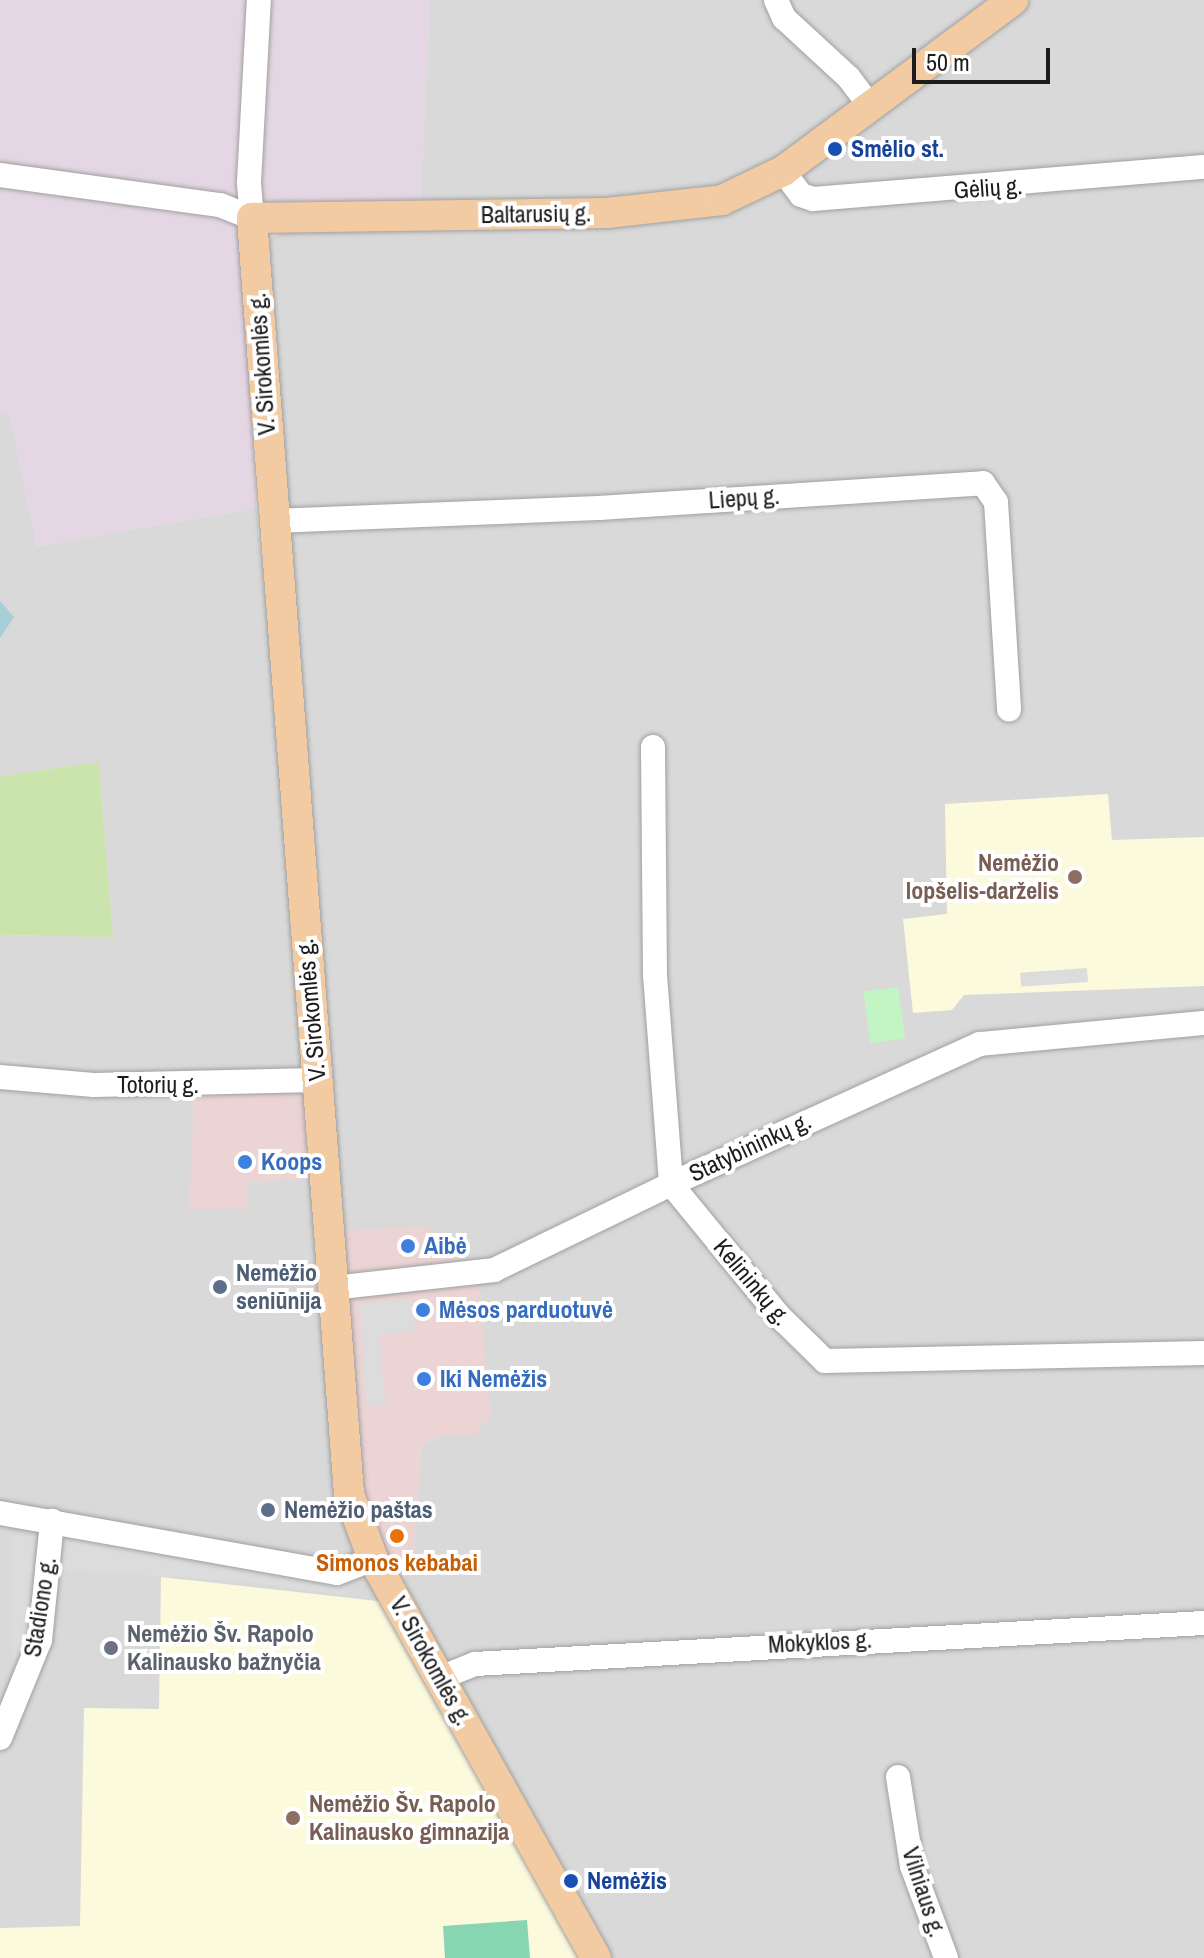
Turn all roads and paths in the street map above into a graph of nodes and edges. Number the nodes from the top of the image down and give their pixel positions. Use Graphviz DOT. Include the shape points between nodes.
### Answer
graph roads {
  1 [pos="259,0"];
  2 [pos="776,0"];
  3 [pos="1013,0"];
  4 [pos="870,106"];
  5 [pos="1204,167"];
  6 [pos="783,171"];
  7 [pos="0,175"];
  8 [pos="252,218"];
  9 [pos="273,521"];
  10 [pos="1009,710"];
  11 [pos="653,747"];
  12 [pos="1204,1023"];
  13 [pos="0,1077"];
  14 [pos="317,1080"];
  15 [pos="671,1184"];
  16 [pos="332,1288"];
  17 [pos="1204,1353"];
  18 [pos="0,1513"];
  19 [pos="52,1521"];
  20 [pos="373,1559"];
  21 [pos="1204,1623"];
  22 [pos="440,1678"];
  23 [pos="0,1738"];
  24 [pos="898,1777"];
  25 [pos="596,1958"];
  26 [pos="946,1958"];
  1 -- 8 [label="street, V. Sirokomlės g."];
  2 -- 4 [label="street" via="784,18 849,78"];
  3 -- 4 [label="main road, Baltarusių g."];
  4 -- 6 [label="main road, Baltarusių g."];
  5 -- 6 [label="street, Gėlių g." via="813,199 801,195"];
  6 -- 8 [label="main road, Baltarusių g." via="722,200 655,210"];
  7 -- 8 [label="street, Baltarusių g." via="220,205"];
  8 -- 9 [label="main road, V. Sirokomlės g."];
  9 -- 10 [label="street, Liepų g." via="599,508 983,483 996,502"];
  9 -- 14 [label="main road, V. Sirokomlės g."];
  11 -- 15 [label="street, Statybininkų g." via="655,975"];
  12 -- 15 [label="street, Statybininkų g." via="980,1044"];
  13 -- 14 [label="street, Totorių g." via="94,1085"];
  14 -- 16 [label="main road, V. Sirokomlės g."];
  15 -- 16 [label="street" via="494,1270"];
  15 -- 17 [label="street, Kelininkų g." via="779,1316 825,1361"];
  16 -- 20 [label="main road, V. Sirokomlės g." via="349,1494"];
  18 -- 19 [label="street"];
  19 -- 20 [label="street" via="337,1573"];
  19 -- 23 [label="street, Stadiono g." via="40,1640"];
  20 -- 22 [label="main road, V. Sirokomlės g."];
  21 -- 22 [label="street, Mokyklos g." via="475,1664"];
  22 -- 25 [label="main road, V. Sirokomlės g."];
  24 -- 26 [label="street, Vilniaus g." via="912,1866"];
}
